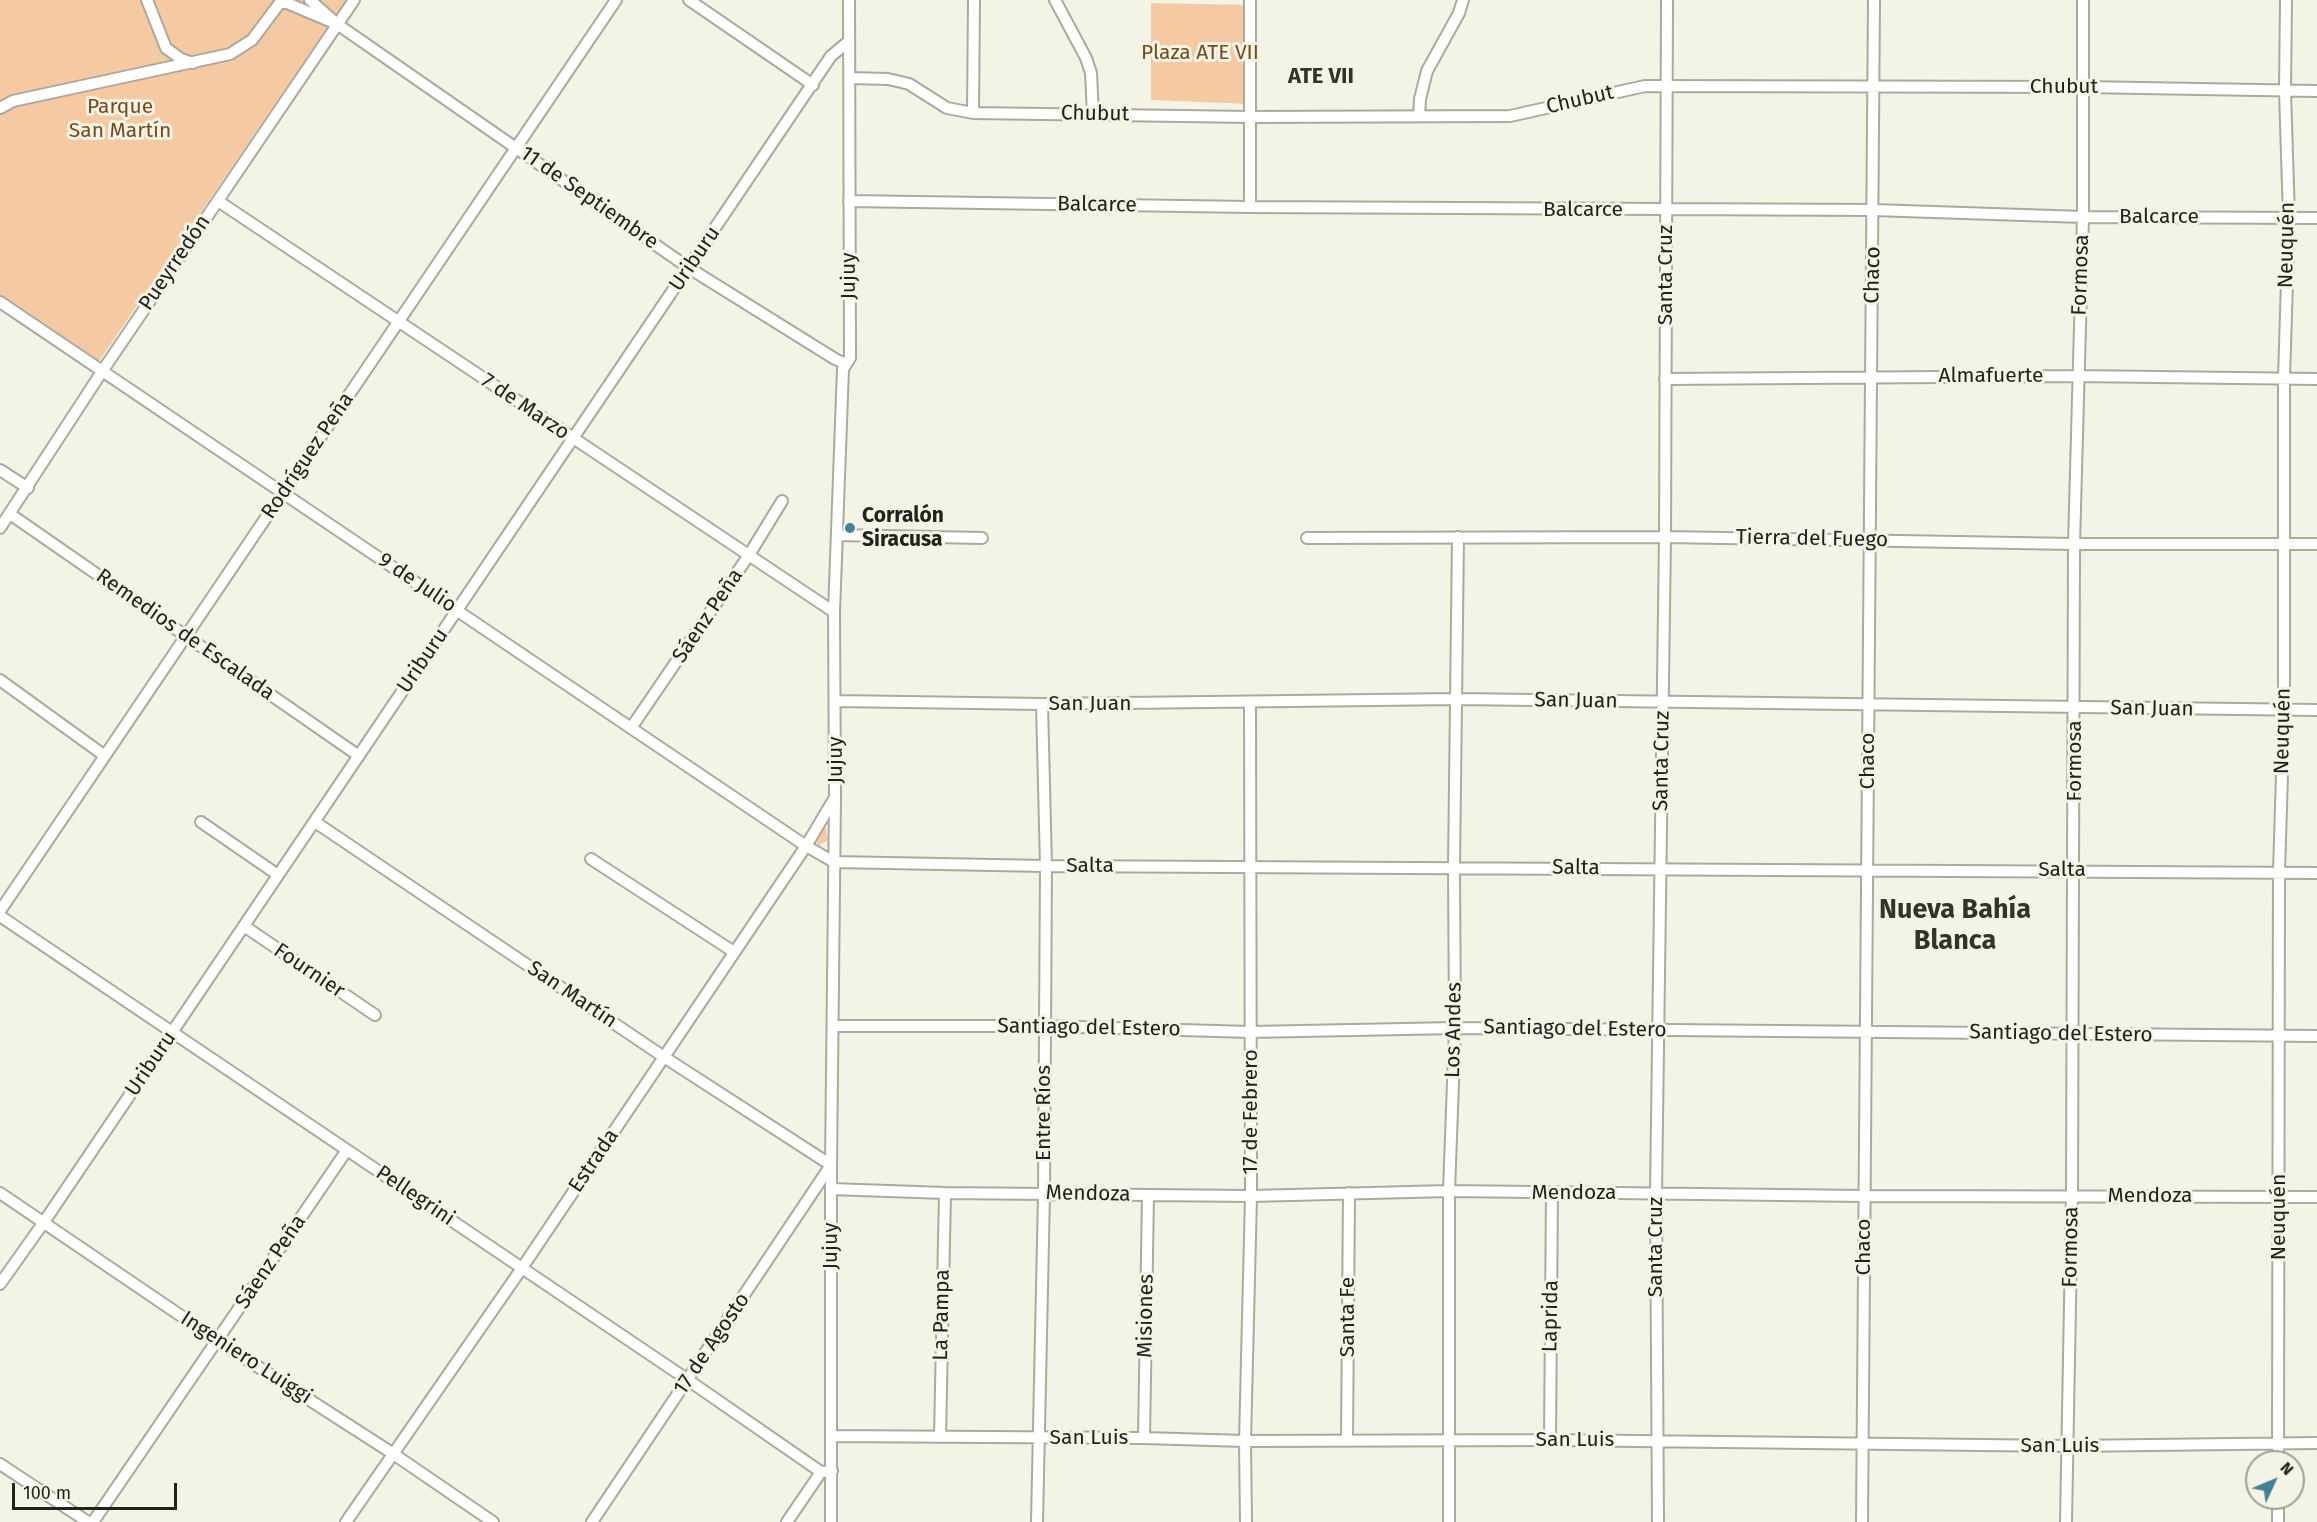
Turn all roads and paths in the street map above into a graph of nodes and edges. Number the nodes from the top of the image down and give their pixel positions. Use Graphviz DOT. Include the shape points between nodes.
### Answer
graph roads {
  1 [pos="147,0"];
  2 [pos="310,0"];
  3 [pos="354,0"];
  4 [pos="616,0"];
  5 [pos="689,0"];
  6 [pos="849,0"];
  7 [pos="974,0"];
  8 [pos="1055,0"];
  9 [pos="1250,0"];
  10 [pos="1463,0"];
  11 [pos="1667,0"];
  12 [pos="1874,0"];
  13 [pos="2084,0"];
  14 [pos="2286,0"];
  15 [pos="281,1"];
  16 [pos="337,24"];
  17 [pos="848,42"];
  18 [pos="166,48"];
  19 [pos="193,63"];
  20 [pos="160,70"];
  21 [pos="850,78"];
  22 [pos="813,85"];
  23 [pos="1666,87"];
  24 [pos="2082,87"];
  25 [pos="1874,88"];
  26 [pos="2285,91"];
  27 [pos="2317,91"];
  28 [pos="0,101"];
  29 [pos="13,101"];
  30 [pos="0,108"];
  31 [pos="973,113"];
  32 [pos="1093,114"];
  33 [pos="1419,116"];
  34 [pos="1250,117"];
  35 [pos="516,148"];
  36 [pos="218,201"];
  37 [pos="849,201"];
  38 [pos="1250,207"];
  39 [pos="1666,210"];
  40 [pos="1874,210"];
  41 [pos="2083,217"];
  42 [pos="2289,218"];
  43 [pos="2317,218"];
  44 [pos="689,268"];
  45 [pos="0,302"];
  46 [pos="398,322"];
  47 [pos="846,364"];
  48 [pos="103,370"];
  49 [pos="1872,376"];
  50 [pos="2077,376"];
  51 [pos="2284,378"];
  52 [pos="1665,379"];
  53 [pos="2317,379"];
  54 [pos="573,439"];
  55 [pos="0,470"];
  56 [pos="28,488"];
  57 [pos="283,493"];
  58 [pos="782,501"];
  59 [pos="10,514"];
  60 [pos="0,528"];
  61 [pos="837,535"];
  62 [pos="1458,537"];
  63 [pos="1665,537"];
  64 [pos="982,538"];
  65 [pos="1307,538"];
  66 [pos="1870,540"];
  67 [pos="2074,544"];
  68 [pos="2283,544"];
  69 [pos="2317,544"];
  70 [pos="749,555"];
  71 [pos="457,611"];
  72 [pos="834,612"];
  73 [pos="186,636"];
  74 [pos="0,680"];
  75 [pos="1457,699"];
  76 [pos="836,701"];
  77 [pos="1250,703"];
  78 [pos="1663,703"];
  79 [pos="1042,704"];
  80 [pos="1869,706"];
  81 [pos="2075,708"];
  82 [pos="2284,710"];
  83 [pos="2317,710"];
  84 [pos="631,728"];
  85 [pos="105,756"];
  86 [pos="359,756"];
  87 [pos="836,796"];
  88 [pos="201,822"];
  89 [pos="315,822"];
  90 [pos="806,846"];
  91 [pos="591,859"];
  92 [pos="834,862"];
  93 [pos="1046,866"];
  94 [pos="1250,867"];
  95 [pos="1454,867"];
  96 [pos="1661,869"];
  97 [pos="1867,869"];
  98 [pos="2074,870"];
  99 [pos="2279,872"];
  100 [pos="2317,873"];
  101 [pos="278,876"];
  102 [pos="0,914"];
  103 [pos="244,926"];
  104 [pos="734,952"];
  105 [pos="375,1015"];
  106 [pos="833,1026"];
  107 [pos="1043,1026"];
  108 [pos="1455,1028"];
  109 [pos="1659,1030"];
  110 [pos="172,1032"];
  111 [pos="1250,1032"];
  112 [pos="1865,1032"];
  113 [pos="2073,1035"];
  114 [pos="2280,1036"];
  115 [pos="2317,1036"];
  116 [pos="664,1057"];
  117 [pos="347,1150"];
  118 [pos="831,1165"];
  119 [pos="831,1189"];
  120 [pos="1449,1191"];
  121 [pos="1656,1192"];
  122 [pos="0,1193"];
  123 [pos="945,1193"];
  124 [pos="1348,1193"];
  125 [pos="1552,1193"];
  126 [pos="1044,1194"];
  127 [pos="1148,1195"];
  128 [pos="1251,1196"];
  129 [pos="1865,1196"];
  130 [pos="2072,1196"];
  131 [pos="2279,1196"];
  132 [pos="2317,1197"];
  133 [pos="44,1222"];
  134 [pos="522,1268"];
  135 [pos="0,1284"];
  136 [pos="218,1341"];
  137 [pos="688,1380"];
  138 [pos="832,1436"];
  139 [pos="940,1437"];
  140 [pos="1144,1438"];
  141 [pos="1037,1439"];
  142 [pos="1347,1440"];
  143 [pos="1449,1440"];
  144 [pos="1550,1440"];
  145 [pos="1245,1441"];
  146 [pos="1656,1441"];
  147 [pos="1863,1443"];
  148 [pos="2317,1443"];
  149 [pos="2278,1444"];
  150 [pos="2067,1446"];
  151 [pos="2278,1450"];
  152 [pos="392,1453"];
  153 [pos="0,1464"];
  154 [pos="826,1471"];
  155 [pos="88,1522"];
  156 [pos="93,1522"];
  157 [pos="346,1522"];
  158 [pos="493,1522"];
  159 [pos="592,1522"];
  160 [pos="787,1522"];
  161 [pos="831,1522"];
  162 [pos="1037,1522"];
  163 [pos="1246,1522"];
  164 [pos="1449,1522"];
  165 [pos="1658,1522"];
  166 [pos="1862,1522"];
  167 [pos="2066,1522"];
  1 -- 18 [label="street"];
  2 -- 16 [label="street"];
  3 -- 16 [label="street, Pueyrredón"];
  4 -- 35 [label="street, Rodríguez Peña"];
  5 -- 22 [label="street"];
  6 -- 17 [label="street, Jujuy"];
  7 -- 31 [label="street"];
  8 -- 32 [label="street" via="1086,57 1091,73"];
  9 -- 34 [label="street"];
  10 -- 33 [label="street" via="1427,71"];
  11 -- 23 [label="street, Santa Cruz"];
  12 -- 25 [label="street, Chaco"];
  13 -- 24 [label="street, Formosa"];
  14 -- 26 [label="street, Neuquén"];
  15 -- 16 [label="street"];
  15 -- 19 [label="street" via="252,40 230,54"];
  16 -- 35 [label="street, 11 de Septiembre"];
  16 -- 36 [label="street, Pueyrredón"];
  17 -- 21 [label="street, Jujuy"];
  17 -- 22 [label="street, Uriburu" via="831,56"];
  18 -- 19 [label="street"];
  18 -- 20 [label="street"];
  19 -- 20 [label="street"];
  20 -- 29 [label="street"];
  21 -- 31 [label="street, Chubut" via="909,84 947,108"];
  21 -- 37 [label="street, Jujuy"];
  22 -- 44 [label="street, Uriburu"];
  23 -- 25 [label="street, Chubut"];
  23 -- 33 [label="street, Chubut" via="1628,89 1510,116"];
  23 -- 39 [label="street, Santa Cruz"];
  24 -- 25 [label="street, Chubut"];
  24 -- 26 [label="street, Chubut"];
  24 -- 41 [label="street, Formosa"];
  25 -- 40 [label="street, Chaco"];
  26 -- 27 [label="street, Chubut"];
  26 -- 42 [label="street, Neuquén"];
  28 -- 29 [label="street"];
  29 -- 30 [label="street"];
  31 -- 32 [label="street, Chubut"];
  32 -- 34 [label="street, Chubut"];
  33 -- 34 [label="street, Chubut"];
  34 -- 38 [label="street"];
  35 -- 44 [label="street, 11 de Septiembre"];
  35 -- 46 [label="street, Rodríguez Peña"];
  36 -- 46 [label="street, 7 de Marzo"];
  36 -- 48 [label="street, Pueyrredón"];
  37 -- 38 [label="street, Balcarce"];
  37 -- 47 [label="street, Jujuy" via="850,358"];
  38 -- 39 [label="street, Balcarce"];
  39 -- 40 [label="street, Balcarce"];
  39 -- 52 [label="street, Santa Cruz"];
  40 -- 41 [label="street, Balcarce"];
  40 -- 49 [label="street, Chaco"];
  41 -- 42 [label="street, Balcarce"];
  41 -- 50 [label="street, Formosa"];
  42 -- 43 [label="street, Balcarce"];
  42 -- 51 [label="street, Neuquén"];
  44 -- 47 [label="street, 11 de Septiembre"];
  44 -- 54 [label="street, Uriburu"];
  45 -- 48 [label="street, 9 de Julio"];
  46 -- 54 [label="street, 7 de Marzo"];
  46 -- 57 [label="street, Rodríguez Peña"];
  47 -- 61 [label="street, Jujuy"];
  48 -- 56 [label="street, Pueyrredón"];
  48 -- 57 [label="street, 9 de Julio"];
  49 -- 50 [label="street, Almafuerte"];
  49 -- 52 [label="street, Almafuerte"];
  49 -- 66 [label="street, Chaco"];
  50 -- 51 [label="street, Almafuerte"];
  50 -- 67 [label="street, Formosa"];
  51 -- 53 [label="street, Almafuerte"];
  51 -- 68 [label="street, Neuquén"];
  52 -- 63 [label="street, Santa Cruz"];
  54 -- 70 [label="street, 7 de Marzo"];
  54 -- 71 [label="street, Uriburu"];
  55 -- 56 [label="street"];
  56 -- 59 [label="street, Pueyrredón"];
  57 -- 71 [label="street, 9 de Julio"];
  57 -- 73 [label="street, Rodríguez Peña"];
  58 -- 70 [label="street, Sáenz Peña"];
  59 -- 60 [label="street, Pueyrredón"];
  59 -- 73 [label="street, Remedios de Escalada"];
  61 -- 64 [label="street"];
  61 -- 72 [label="street, Jujuy"];
  62 -- 63 [label="street, Tierra del Fuego"];
  62 -- 65 [label="street, Tierra del Fuego"];
  62 -- 75 [label="street, Los Andes"];
  63 -- 66 [label="street, Tierra del Fuego"];
  63 -- 78 [label="street, Santa Cruz"];
  66 -- 67 [label="street, Tierra del Fuego"];
  66 -- 80 [label="street, Chaco"];
  67 -- 68 [label="street, Tierra del Fuego"];
  67 -- 81 [label="street, Formosa"];
  68 -- 69 [label="street, Tierra del Fuego"];
  68 -- 82 [label="street, Neuquén"];
  70 -- 72 [label="street, 7 de Marzo"];
  70 -- 84 [label="street, Sáenz Peña"];
  71 -- 84 [label="street, 9 de Julio"];
  71 -- 86 [label="street, Uriburu"];
  72 -- 76 [label="street, Jujuy"];
  73 -- 85 [label="street, Rodríguez Peña"];
  73 -- 86 [label="street, Remedios de Escalada"];
  74 -- 85 [label="street"];
  75 -- 77 [label="street, San Juan"];
  75 -- 78 [label="street, San Juan"];
  75 -- 95 [label="street, Los Andes"];
  76 -- 79 [label="street, San Juan"];
  76 -- 87 [label="street, Jujuy"];
  77 -- 79 [label="street, San Juan"];
  77 -- 94 [label="street, 17 de Febrero"];
  78 -- 80 [label="street, San Juan"];
  78 -- 96 [label="street, Santa Cruz"];
  79 -- 93 [label="street, Entre Ríos"];
  80 -- 81 [label="street, San Juan"];
  80 -- 97 [label="street, Chaco"];
  81 -- 82 [label="street, San Juan"];
  81 -- 98 [label="street, Formosa"];
  82 -- 83 [label="street, San Juan"];
  82 -- 99 [label="street, Neuquén"];
  84 -- 90 [label="street, 9 de Julio"];
  85 -- 102 [label="street, Rodríguez Peña"];
  86 -- 89 [label="street, Uriburu"];
  87 -- 90 [label="street, Estrada"];
  87 -- 92 [label="street, Jujuy"];
  88 -- 101 [label="street"];
  89 -- 101 [label="street, Uriburu"];
  89 -- 116 [label="street, San Martín"];
  90 -- 92 [label="street, 9 de Julio"];
  90 -- 104 [label="street, Estrada"];
  91 -- 104 [label="street"];
  92 -- 93 [label="street, Salta"];
  92 -- 106 [label="street, Jujuy"];
  93 -- 94 [label="street, Salta"];
  93 -- 107 [label="street, Entre Ríos"];
  94 -- 95 [label="street, Salta"];
  94 -- 111 [label="street, 17 de Febrero"];
  95 -- 96 [label="street, Salta"];
  95 -- 108 [label="street, Los Andes"];
  96 -- 97 [label="street, Salta"];
  96 -- 109 [label="street, Santa Cruz"];
  97 -- 98 [label="street, Salta"];
  97 -- 112 [label="street, Chaco"];
  98 -- 99 [label="street, Salta"];
  98 -- 113 [label="street, Formosa"];
  99 -- 100 [label="street, Salta"];
  99 -- 114 [label="street, Neuquén"];
  101 -- 103 [label="street, Uriburu"];
  102 -- 110 [label="street, Pellegrini"];
  103 -- 105 [label="street, Fournier"];
  103 -- 110 [label="street, Uriburu"];
  104 -- 116 [label="street, Estrada"];
  106 -- 107 [label="street, Santiago del Estero"];
  106 -- 118 [label="street, Jujuy"];
  107 -- 111 [label="street, Santiago del Estero"];
  107 -- 126 [label="street, Entre Ríos"];
  108 -- 109 [label="street, Santiago del Estero"];
  108 -- 111 [label="street, Santiago del Estero"];
  108 -- 120 [label="street, Los Andes"];
  109 -- 112 [label="street, Santiago del Estero"];
  109 -- 121 [label="street, Santa Cruz"];
  110 -- 117 [label="street, Pellegrini"];
  110 -- 133 [label="street, Uriburu"];
  111 -- 128 [label="street, 17 de Febrero"];
  112 -- 113 [label="street, Santiago del Estero"];
  112 -- 129 [label="street, Chaco"];
  113 -- 114 [label="street, Santiago del Estero"];
  113 -- 130 [label="street, Formosa"];
  114 -- 115 [label="street, Santiago del Estero"];
  114 -- 131 [label="street, Neuquén"];
  116 -- 118 [label="street, San Martín"];
  116 -- 134 [label="street, Estrada"];
  117 -- 134 [label="street, Pellegrini"];
  117 -- 136 [label="street, Sáenz Peña"];
  118 -- 119 [label="street, Jujuy"];
  118 -- 137 [label="street, 17 de Agosto"];
  119 -- 123 [label="street, Mendoza"];
  119 -- 138 [label="street, Jujuy"];
  120 -- 124 [label="street, Mendoza"];
  120 -- 125 [label="street, Mendoza"];
  120 -- 143 [label="street, Los Andes"];
  121 -- 125 [label="street, Mendoza"];
  121 -- 129 [label="street, Mendoza"];
  121 -- 146 [label="street, Santa Cruz"];
  122 -- 133 [label="street, Ingeniero Luiggi"];
  123 -- 126 [label="street, Mendoza"];
  123 -- 139 [label="street, La Pampa"];
  124 -- 128 [label="street, Mendoza"];
  124 -- 142 [label="street, Santa Fe"];
  125 -- 144 [label="street, Laprida"];
  126 -- 127 [label="street, Mendoza"];
  126 -- 141 [label="street, Entre Ríos"];
  127 -- 128 [label="street, Mendoza"];
  127 -- 140 [label="street, Misiones"];
  128 -- 145 [label="street, 17 de Febrero"];
  129 -- 130 [label="street, Mendoza"];
  129 -- 147 [label="street, Chaco"];
  130 -- 131 [label="street, Mendoza"];
  130 -- 150 [label="street, Formosa"];
  131 -- 132 [label="street, Mendoza"];
  131 -- 149 [label="street, Neuquén"];
  133 -- 135 [label="street, Uriburu"];
  133 -- 136 [label="street, Ingeniero Luiggi"];
  134 -- 137 [label="street, Pellegrini"];
  134 -- 152 [label="street, Estrada"];
  136 -- 152 [label="street, Ingeniero Luiggi"];
  136 -- 156 [label="street, Sáenz Peña"];
  137 -- 154 [label="street, Pellegrini"];
  137 -- 159 [label="street, 17 de Agosto"];
  138 -- 139 [label="street, San Luis"];
  138 -- 154 [label="street, Jujuy"];
  139 -- 141 [label="street, San Luis"];
  140 -- 141 [label="street, San Luis"];
  140 -- 145 [label="street, San Luis"];
  141 -- 162 [label="street, Entre Ríos"];
  142 -- 143 [label="street, San Luis"];
  142 -- 145 [label="street, San Luis"];
  143 -- 144 [label="street, San Luis"];
  143 -- 164 [label="street, Los Andes"];
  144 -- 146 [label="street, San Luis"];
  145 -- 163 [label="street, 17 de Febrero"];
  146 -- 147 [label="street, San Luis"];
  146 -- 165 [label="street, Santa Cruz"];
  147 -- 150 [label="street, San Luis"];
  147 -- 166 [label="street, Chaco"];
  148 -- 149 [label="street, San Luis"];
  149 -- 150 [label="street, San Luis"];
  149 -- 151 [label="street, Neuquén"];
  150 -- 167 [label="street, Formosa"];
  152 -- 157 [label="street, Estrada"];
  152 -- 158 [label="street, Ingeniero Luiggi"];
  153 -- 155 [label="street"];
  154 -- 160 [label="street"];
  154 -- 161 [label="street, Jujuy"];
}
